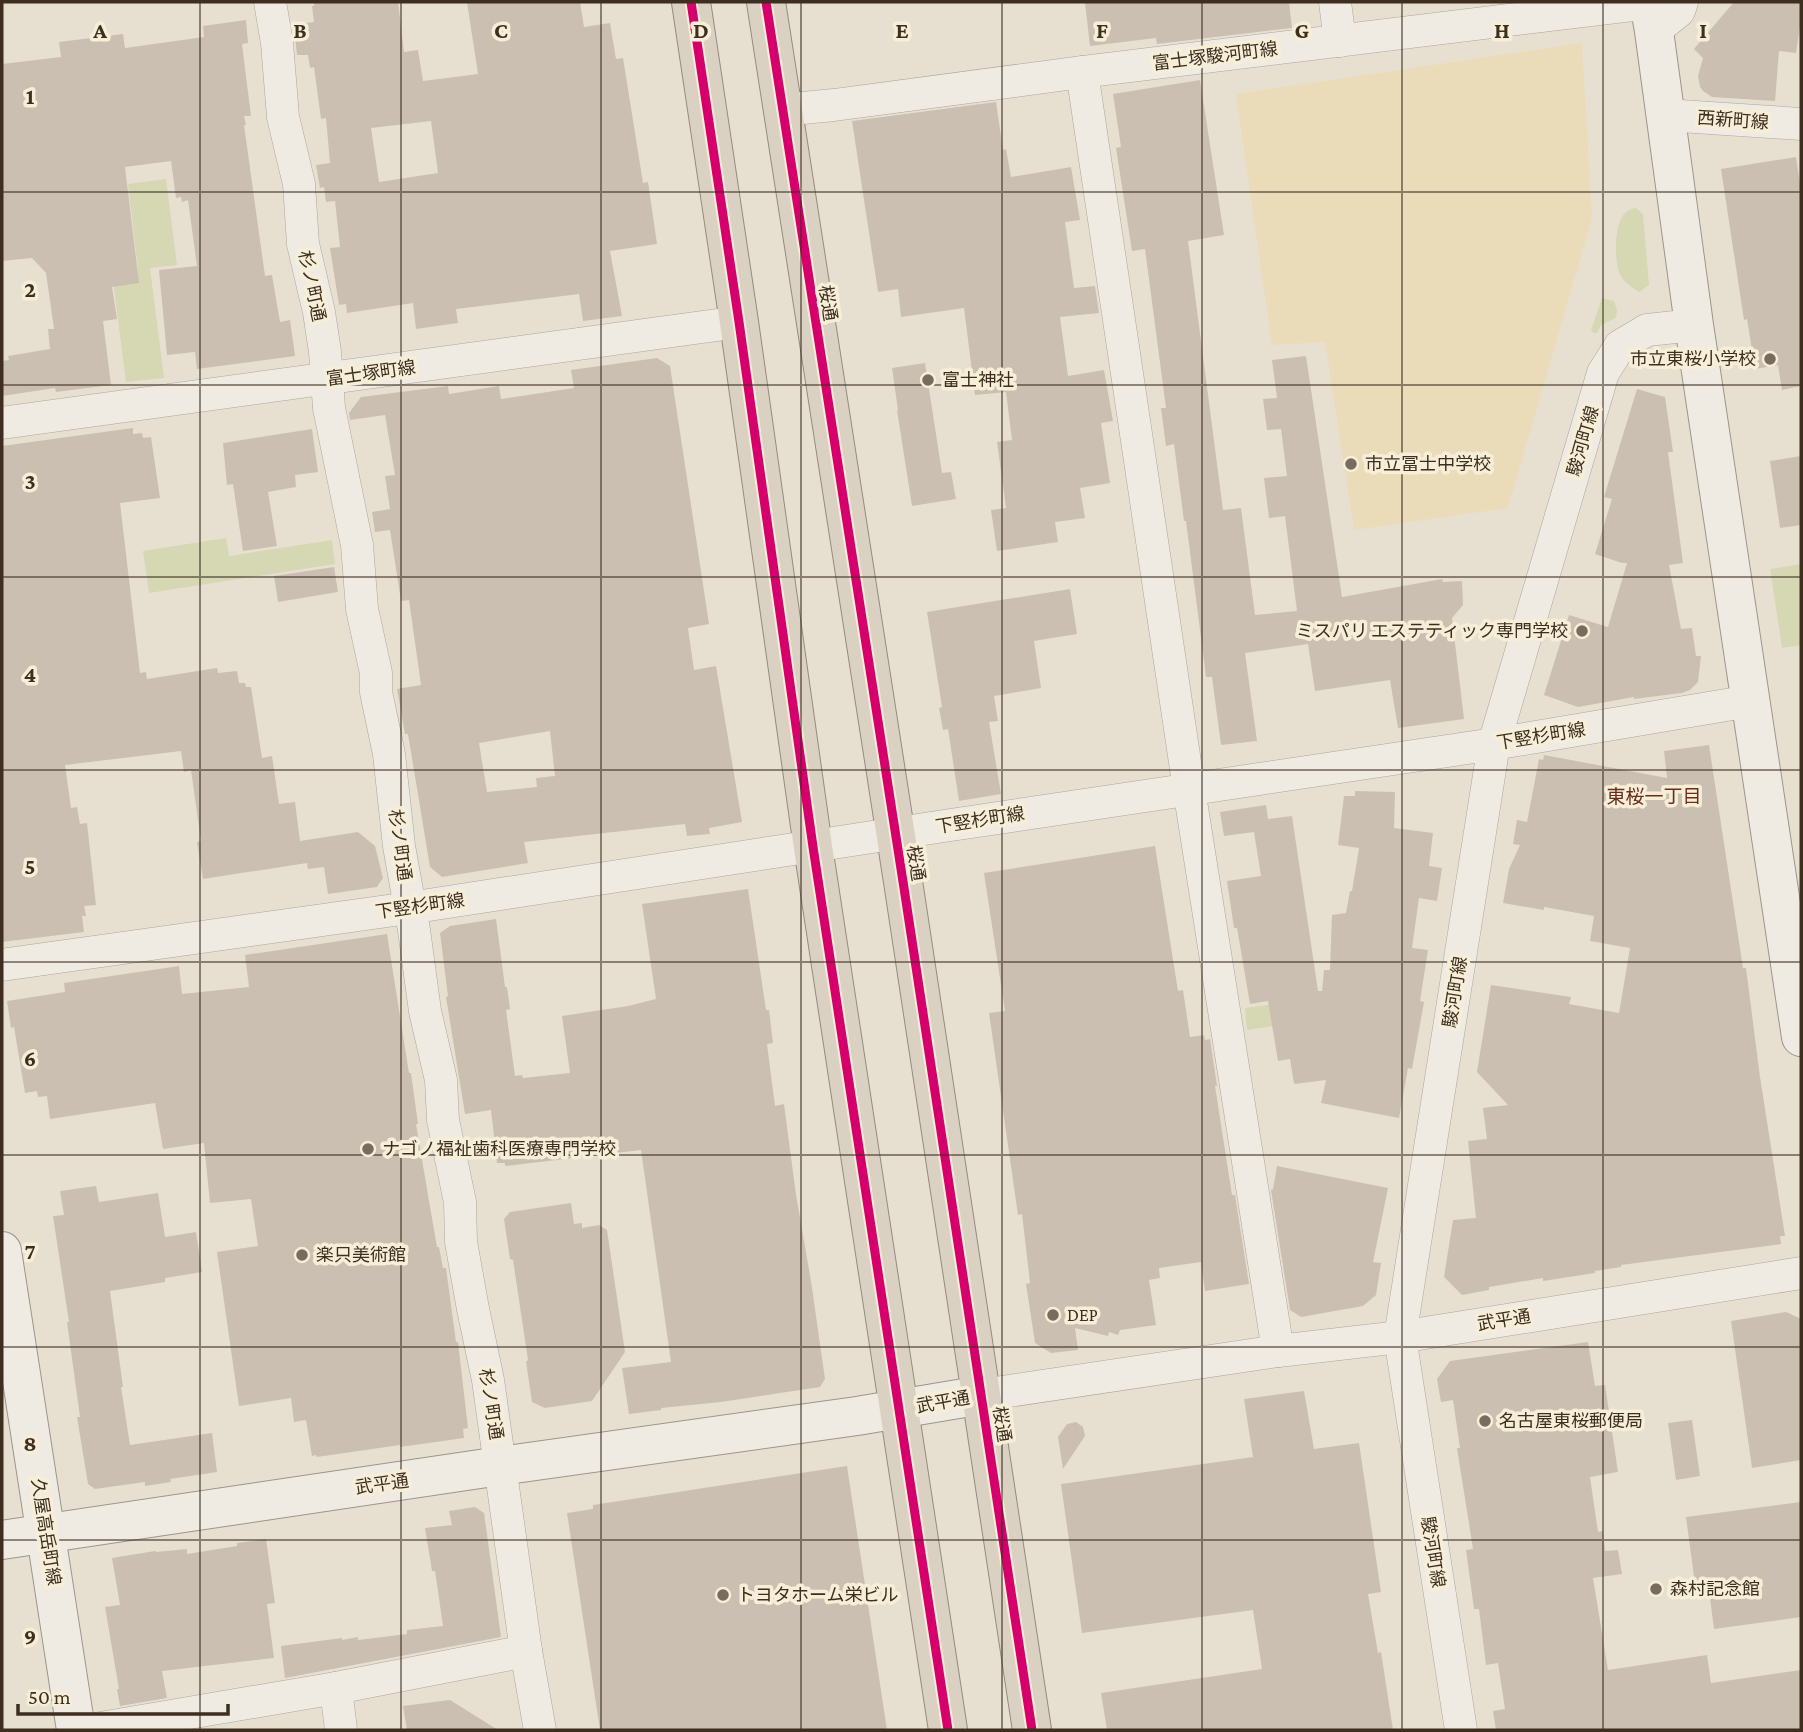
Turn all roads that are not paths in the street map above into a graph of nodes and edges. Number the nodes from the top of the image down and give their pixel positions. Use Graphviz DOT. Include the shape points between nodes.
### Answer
graph roads {
  1 [pos="270,2"];
  2 [pos="691,2"];
  3 [pos="766,2"];
  4 [pos="1335,2"];
  5 [pos="1658,9"];
  6 [pos="1340,41"];
  7 [pos="1082,72"];
  8 [pos="782,110"];
  9 [pos="1665,115"];
  10 [pos="1801,124"];
  11 [pos="739,322"];
  12 [pos="1693,325"];
  13 [pos="327,379"];
  14 [pos="2,424"];
  15 [pos="1750,701"];
  16 [pos="1494,744"];
  17 [pos="1189,789"];
  18 [pos="896,834"];
  19 [pos="813,847"];
  20 [pos="409,908"];
  21 [pos="2,965"];
  22 [pos="1801,1037"];
  23 [pos="2,1251"];
  24 [pos="1801,1273"];
  25 [pos="1400,1337"];
  26 [pos="1278,1351"];
  27 [pos="982,1395"];
  28 [pos="900,1409"];
  29 [pos="500,1466"];
  30 [pos="47,1533"];
  31 [pos="2,1540"];
  32 [pos="526,1651"];
  33 [pos="336,1688"];
  34 [pos="76,1730"];
  35 [pos="89,1730"];
  36 [pos="341,1730"];
  37 [pos="540,1730"];
  38 [pos="948,1730"];
  39 [pos="1032,1730"];
  40 [pos="1461,1730"];
  1 -- 13 [label="street, 杉ノ町通" via="283,117 299,184 303,244 319,312"];
  2 -- 11 [label="highway"];
  3 -- 8 [label="highway, 桜通"];
  4 -- 6 [label="street"];
  5 -- 6 [label="street, 富士塚駿河町線"];
  5 -- 9 [label="street"];
  6 -- 7 [label="street, 富士塚駿河町線"];
  7 -- 8 [label="street, 富士塚駿河町線"];
  7 -- 17 [label="street"];
  8 -- 18 [label="highway, 桜通"];
  9 -- 10 [label="street, 西新町線"];
  9 -- 12 [label="street"];
  11 -- 13 [label="street, 富士塚町線"];
  11 -- 19 [label="highway"];
  12 -- 15 [label="street"];
  12 -- 16 [label="street, 駿河町線" via="1647,330 1620,346 1603,373"];
  13 -- 14 [label="street, 富士塚町線"];
  13 -- 20 [label="street, 杉ノ町通" via="333,433 357,545 362,609 389,754"];
  15 -- 16 [label="street, 下竪杉町線"];
  15 -- 22 [label="street"];
  16 -- 17 [label="street, 下竪杉町線"];
  16 -- 25 [label="street, 駿河町線"];
  17 -- 18 [label="street, 下竪杉町線"];
  17 -- 26 [label="street"];
  18 -- 19 [label="street, 下竪杉町線"];
  18 -- 27 [label="highway, 桜通"];
  19 -- 20 [label="street, 下竪杉町線"];
  19 -- 28 [label="highway"];
  20 -- 21 [label="street, 下竪杉町線"];
  20 -- 29 [label="street, 杉ノ町通" via="441,1080 443,1120 460,1202 461,1242"];
  23 -- 30 [label="street, 久屋高岳町線"];
  24 -- 25 [label="street, 武平通"];
  25 -- 26 [label="street, 武平通"];
  25 -- 40 [label="street, 駿河町線"];
  26 -- 27 [label="street, 武平通"];
  27 -- 28 [label="street, 武平通"];
  27 -- 39 [label="highway, 桜通"];
  28 -- 29 [label="street, 武平通"];
  28 -- 38 [label="highway"];
  29 -- 30 [label="street, 武平通"];
  29 -- 32 [label="street, 杉ノ町通"];
  30 -- 31 [label="street, 武平通"];
  30 -- 34 [label="street, 久屋高岳町線"];
  32 -- 33 [label="street"];
  32 -- 37 [label="street, 杉ノ町通"];
  33 -- 35 [label="street"];
  33 -- 36 [label="street"];
}
